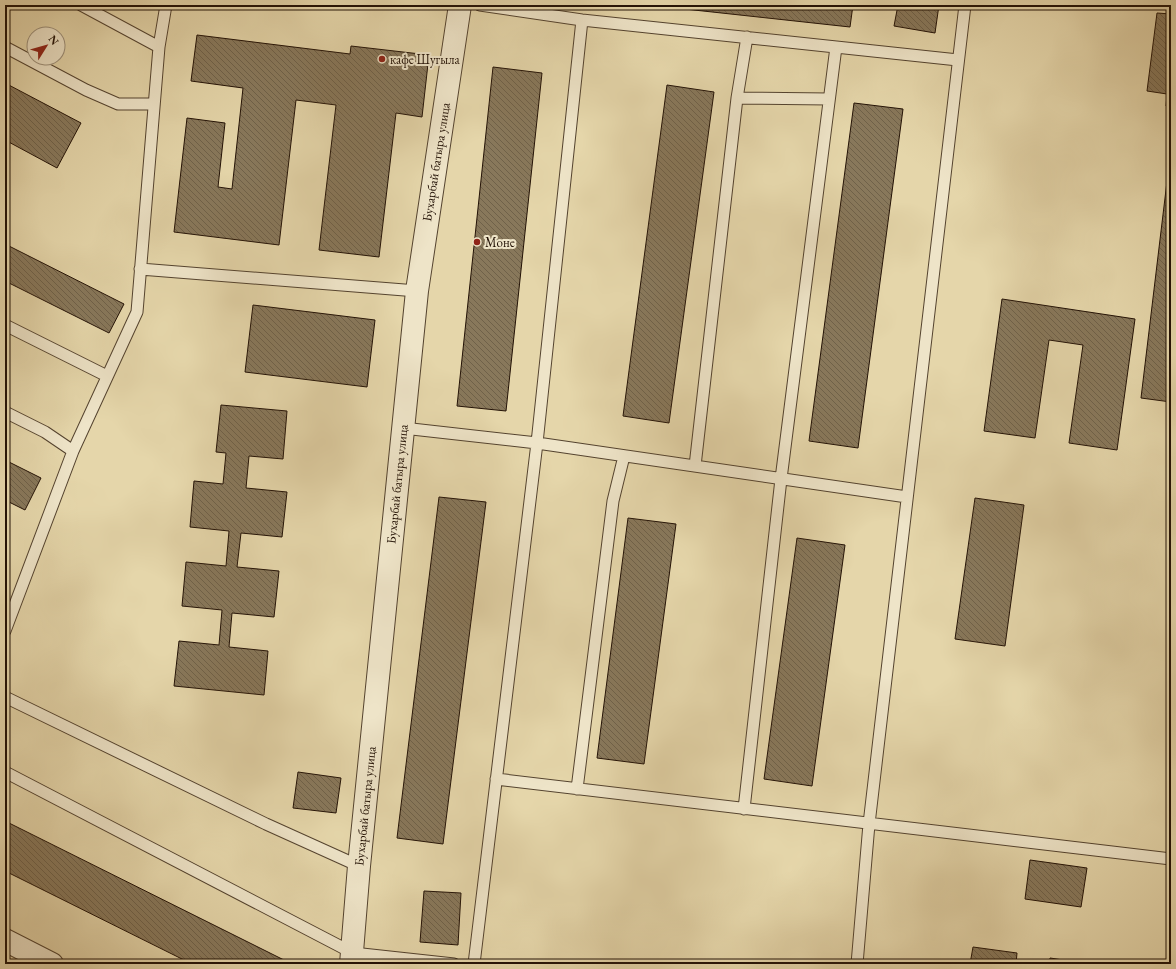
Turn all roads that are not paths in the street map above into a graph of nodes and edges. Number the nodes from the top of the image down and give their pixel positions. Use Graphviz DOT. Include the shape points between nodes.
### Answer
graph roads {
  1 [pos="81,5"];
  2 [pos="166,5"];
  3 [pos="460,5"];
  4 [pos="480,5"];
  5 [pos="965,5"];
  6 [pos="582,20"];
  7 [pos="747,37"];
  8 [pos="5,47"];
  9 [pos="159,47"];
  10 [pos="836,47"];
  11 [pos="958,60"];
  12 [pos="737,98"];
  13 [pos="829,99"];
  14 [pos="154,104"];
  15 [pos="140,269"];
  16 [pos="417,291"];
  17 [pos="5,325"];
  18 [pos="107,376"];
  19 [pos="5,412"];
  20 [pos="403,428"];
  21 [pos="537,443"];
  22 [pos="73,451"];
  23 [pos="624,456"];
  24 [pos="695,466"];
  25 [pos="781,479"];
  26 [pos="908,497"];
  27 [pos="5,631"];
  28 [pos="5,697"];
  29 [pos="5,772"];
  30 [pos="496,780"];
  31 [pos="577,789"];
  32 [pos="744,809"];
  33 [pos="869,824"];
  34 [pos="1171,859"];
  35 [pos="359,866"];
  36 [pos="5,940"];
  37 [pos="352,958"];
  38 [pos="52,964"];
  39 [pos="454,964"];
  40 [pos="474,964"];
  41 [pos="857,964"];
  1 -- 9 [label="lane"];
  2 -- 9 [label="lane"];
  3 -- 16 [label="street, Бухарбай батыра улица"];
  4 -- 6 [label="lane"];
  5 -- 11 [label="lane"];
  6 -- 7 [label="lane"];
  6 -- 21 [label="lane"];
  7 -- 10 [label="lane"];
  7 -- 12 [label="lane"];
  8 -- 14 [label="lane" via="118,104"];
  9 -- 14 [label="lane"];
  10 -- 11 [label="lane"];
  10 -- 13 [label="lane"];
  11 -- 26 [label="lane"];
  12 -- 13 [label="lane"];
  12 -- 24 [label="lane"];
  13 -- 25 [label="lane"];
  14 -- 15 [label="lane"];
  15 -- 16 [label="lane"];
  15 -- 18 [label="lane" via="137,312"];
  16 -- 20 [label="street, Бухарбай батыра улица"];
  17 -- 18 [label="lane"];
  18 -- 22 [label="lane"];
  19 -- 22 [label="lane" via="45,432"];
  20 -- 21 [label="lane"];
  20 -- 35 [label="street, Бухарбай батыра улица"];
  21 -- 23 [label="lane"];
  21 -- 30 [label="lane"];
  22 -- 27 [label="lane"];
  23 -- 24 [label="lane"];
  23 -- 31 [label="lane" via="613,501"];
  24 -- 25 [label="lane"];
  25 -- 26 [label="lane"];
  25 -- 32 [label="lane"];
  26 -- 33 [label="lane"];
  28 -- 35 [label="lane" via="266,824"];
  29 -- 37 [label="lane"];
  30 -- 31 [label="lane"];
  30 -- 40 [label="lane"];
  31 -- 32 [label="lane"];
  32 -- 33 [label="lane"];
  33 -- 34 [label="lane"];
  33 -- 41 [label="lane"];
  35 -- 37 [label="street, Бухарбай батыра улица"];
  36 -- 38 [label="street"];
  37 -- 39 [label="lane"];
}
